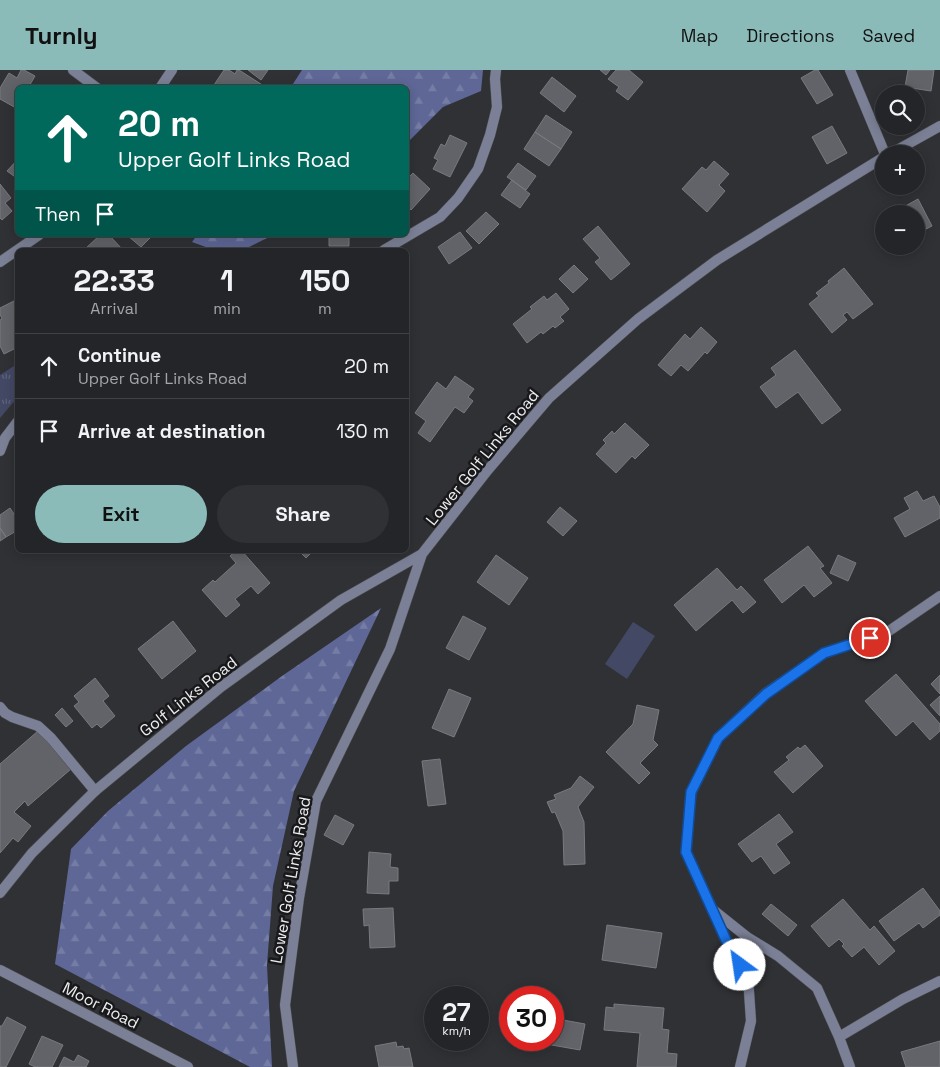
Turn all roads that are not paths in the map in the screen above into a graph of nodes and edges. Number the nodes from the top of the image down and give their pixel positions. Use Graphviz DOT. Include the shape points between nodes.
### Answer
graph roads {
  1 [pos="73,70"];
  2 [pos="172,70"];
  3 [pos="496,70"];
  4 [pos="850,70"];
  5 [pos="93,85"];
  6 [pos="162,85"];
  7 [pos="940,126"];
  8 [pos="881,145"];
  9 [pos="906,145"];
  10 [pos="875,163"];
  11 [pos="409,235"];
  12 [pos="35,237"];
  13 [pos="406,237"];
  14 [pos="20,248"];
  15 [pos="387,248"];
  16 [pos="15,251"];
  17 [pos="0,262"];
  18 [pos="15,425"];
  19 [pos="0,451"];
  20 [pos="422,554"];
  21 [pos="940,596"];
  22 [pos="0,707"];
  23 [pos="95,791"];
  24 [pos="0,893"];
  25 [pos="712,909"];
  26 [pos="0,970"];
  27 [pos="940,981"];
  28 [pos="839,1037"];
  29 [pos="188,1067"];
  30 [pos="293,1067"];
  31 [pos="740,1067"];
  32 [pos="850,1067"];
  1 -- 5 [label="street"];
  2 -- 6 [label="street"];
  3 -- 11 [label="street" via="497,107 478,169 440,217"];
  4 -- 8 [label="street"];
  7 -- 9 [label="street"];
  10 -- 20 [label="street, Lower Golf Links Road" via="717,260 638,319 549,398"];
  12 -- 14 [label="street"];
  13 -- 15 [label="street"];
  16 -- 17 [label="street"];
  18 -- 19 [label="street"];
  20 -- 23 [label="street, Golf Links Road" via="341,600 221,687"];
  20 -- 30 [label="street, Lower Golf Links Road" via="390,649 316,801 285,1005"];
  21 -- 25 [label="street" via="886,633 824,653 766,694 718,738 691,792 686,852"];
  22 -- 23 [label="street" via="12,717 38,726"];
  23 -- 24 [label="street, Golf Links Road" via="32,853"];
  25 -- 28 [label="street" via="817,988"];
  25 -- 31 [label="street" via="748,977 751,1021"];
  26 -- 29 [label="street, Moor Road"];
  27 -- 28 [label="street"];
  28 -- 32 [label="street"];
}
